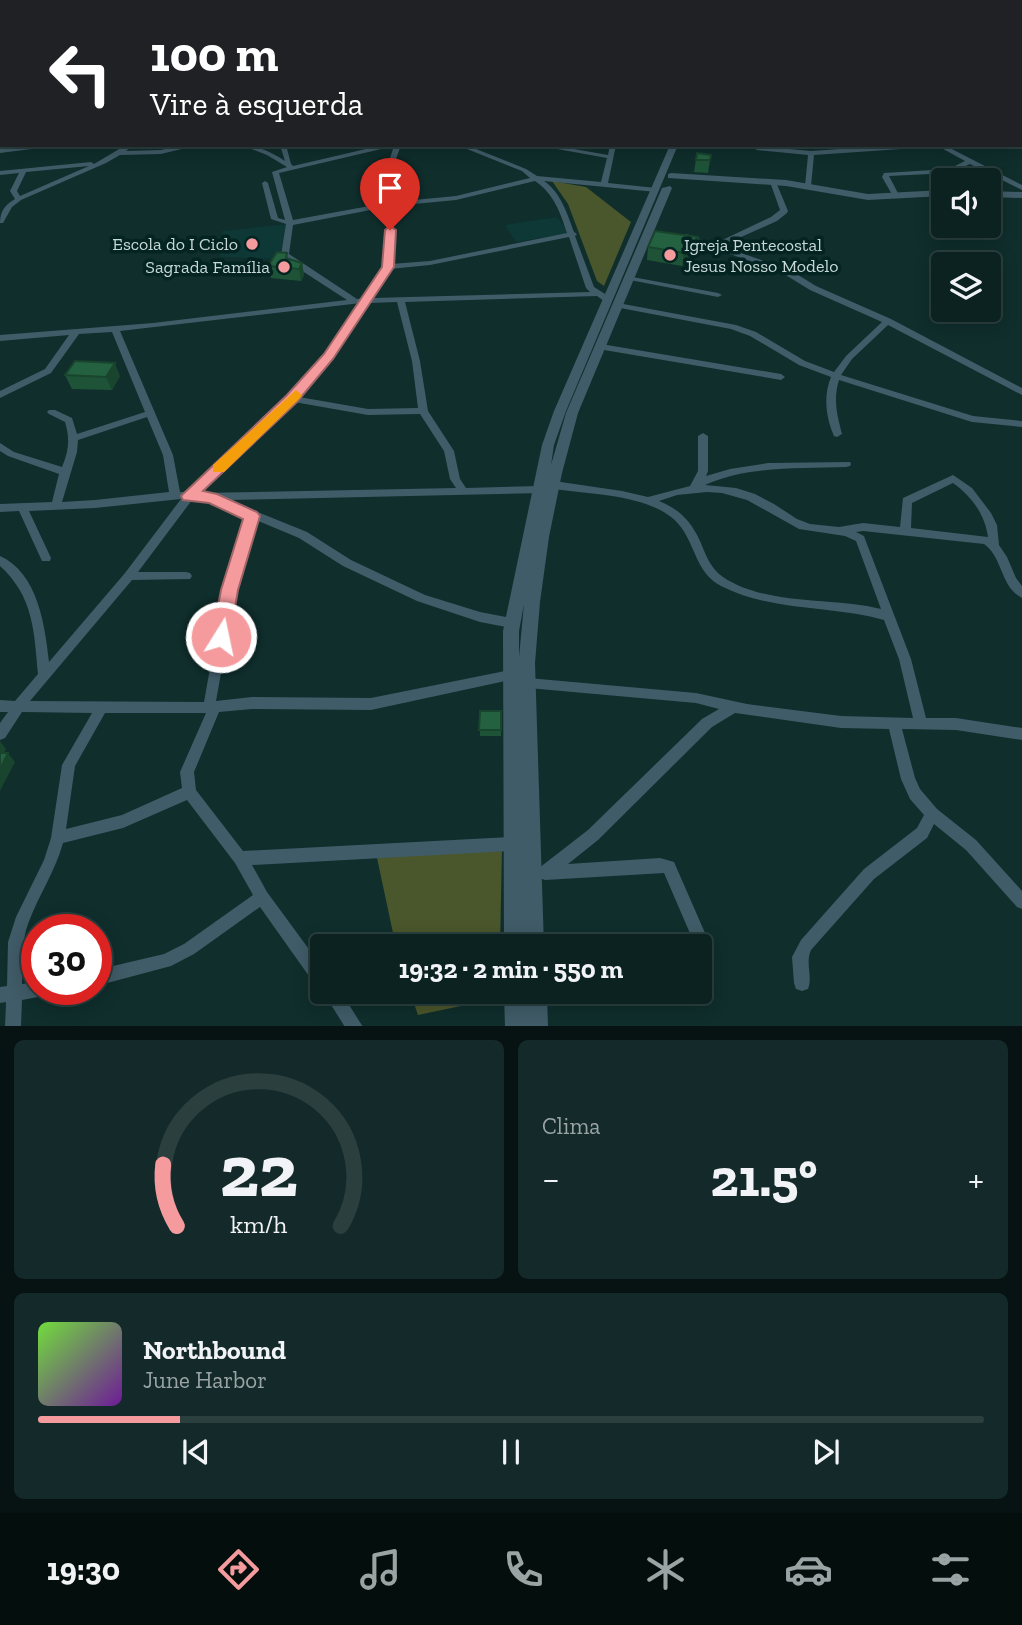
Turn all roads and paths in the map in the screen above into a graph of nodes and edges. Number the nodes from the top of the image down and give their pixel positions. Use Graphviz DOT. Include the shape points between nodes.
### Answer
graph roads {
  1 [pos="40,147"];
  2 [pos="128,147"];
  3 [pos="158,147"];
  4 [pos="183,147"];
  5 [pos="249,147"];
  6 [pos="284,147"];
  7 [pos="382,147"];
  8 [pos="397,147"];
  9 [pos="465,147"];
  10 [pos="550,147"];
  11 [pos="593,147"];
  12 [pos="612,147"];
  13 [pos="673,147"];
  14 [pos="682,147"];
  15 [pos="881,147"];
  16 [pos="943,147"];
  17 [pos="757,148"];
  18 [pos="0,151"];
  19 [pos="153,152"];
  20 [pos="121,153"];
  21 [pos="811,153"];
  22 [pos="596,155"];
  23 [pos="610,157"];
  24 [pos="104,162"];
  25 [pos="969,162"];
  26 [pos="290,165"];
  27 [pos="24,170"];
  28 [pos="0,173"];
  29 [pos="671,176"];
  30 [pos="537,178"];
  31 [pos="265,183"];
  32 [pos="773,183"];
  33 [pos="604,186"];
  34 [pos="808,186"];
  35 [pos="1022,188"];
  36 [pos="656,190"];
  37 [pos="931,194"];
  38 [pos="1001,194"];
  39 [pos="1022,195"];
  40 [pos="896,197"];
  41 [pos="19,199"];
  42 [pos="390,204"];
  43 [pos="0,221"];
  44 [pos="290,223"];
  45 [pos="573,234"];
  46 [pos="676,235"];
  47 [pos="732,239"];
  48 [pos="717,245"];
  49 [pos="736,252"];
  50 [pos="388,267"];
  51 [pos="630,278"];
  52 [pos="719,295"];
  53 [pos="607,299"];
  54 [pos="355,301"];
  55 [pos="366,301"];
  56 [pos="401,301"];
  57 [pos="888,321"];
  58 [pos="115,330"];
  59 [pos="76,332"];
  60 [pos="0,338"];
  61 [pos="601,347"];
  62 [pos="834,374"];
  63 [pos="781,377"];
  64 [pos="1022,392"];
  65 [pos="0,395"];
  66 [pos="292,399"];
  67 [pos="423,411"];
  68 [pos="52,412"];
  69 [pos="151,413"];
  70 [pos="1022,424"];
  71 [pos="837,435"];
  72 [pos="703,436"];
  73 [pos="75,438"];
  74 [pos="0,446"];
  75 [pos="846,464"];
  76 [pos="65,472"];
  77 [pos="694,485"];
  78 [pos="547,488"];
  79 [pos="462,491"];
  80 [pos="175,495"];
  81 [pos="189,496"];
  82 [pos="211,498"];
  83 [pos="647,500"];
  84 [pos="57,505"];
  85 [pos="22,507"];
  86 [pos="0,508"];
  87 [pos="252,516"];
  88 [pos="840,530"];
  89 [pos="905,532"];
  90 [pos="994,544"];
  91 [pos="46,558"];
  92 [pos="0,560"];
  93 [pos="129,576"];
  94 [pos="186,576"];
  95 [pos="1022,593"];
  96 [pos="888,616"];
  97 [pos="512,623"];
  98 [pos="510,675"];
  99 [pos="44,676"];
  100 [pos="528,683"];
  101 [pos="20,704"];
  102 [pos="0,706"];
  103 [pos="102,707"];
  104 [pos="212,707"];
  105 [pos="733,707"];
  106 [pos="921,723"];
  107 [pos="895,724"];
  108 [pos="0,734"];
  109 [pos="1022,734"];
  110 [pos="189,792"];
  111 [pos="932,814"];
  112 [pos="58,838"];
  113 [pos="512,844"];
  114 [pos="240,858"];
  115 [pos="538,874"];
  116 [pos="262,897"];
  117 [pos="1022,902"];
  118 [pos="697,933"];
  119 [pos="514,934"];
  120 [pos="535,934"];
  121 [pos="310,963"];
  122 [pos="112,974"];
  123 [pos="802,983"];
  124 [pos="7,995"];
  125 [pos="339,1004"];
  126 [pos="515,1004"];
  127 [pos="536,1004"];
  128 [pos="13,1026"];
  129 [pos="354,1026"];
  130 [pos="516,1026"];
  131 [pos="537,1026"];
  1 -- 18 [label="street"];
  2 -- 20 [label="street"];
  3 -- 19 [label="street"];
  4 -- 19 [label="street"];
  5 -- 26 [label="street"];
  6 -- 26 [label="street"];
  7 -- 26 [label="street"];
  8 -- 42 [label="street" via="389,170"];
  9 -- 30 [label="street"];
  10 -- 22 [label="street"];
  11 -- 22 [label="street"];
  12 -- 23 [label="street"];
  13 -- 36 [label="street"];
  14 -- 29 [label="street"];
  15 -- 21 [label="street"];
  16 -- 25 [label="street"];
  17 -- 21 [label="street"];
  19 -- 20 [label="street"];
  20 -- 24 [label="street"];
  21 -- 34 [label="street"];
  22 -- 23 [label="street"];
  23 -- 33 [label="street"];
  24 -- 27 [label="street"];
  24 -- 41 [label="street"];
  25 -- 35 [label="street"];
  25 -- 40 [label="street" via="950,171 886,174"];
  26 -- 44 [label="street" via="275,174"];
  27 -- 28 [label="street"];
  27 -- 41 [label="street" via="13,191"];
  29 -- 32 [label="street"];
  29 -- 51 [label="street" via="657,232"];
  30 -- 33 [label="street"];
  30 -- 42 [label="street" via="456,198"];
  30 -- 45 [label="street" via="555,196"];
  31 -- 44 [label="street" via="275,219"];
  32 -- 34 [label="street"];
  32 -- 47 [label="street" via="785,209"];
  33 -- 36 [label="street"];
  34 -- 40 [label="street"];
  36 -- 53 [label="street"];
  37 -- 40 [label="street"];
  38 -- 39 [label="street"];
  41 -- 43 [label="street"];
  42 -- 44 [label="street"];
  42 -- 50 [label="street"];
  44 -- 54 [label="street" via="287,260"];
  45 -- 50 [label="street"];
  45 -- 53 [label="street" via="590,288"];
  46 -- 48 [label="street"];
  47 -- 48 [label="street"];
  47 -- 49 [label="street"];
  48 -- 49 [label="street"];
  49 -- 57 [label="street"];
  50 -- 55 [label="street"];
  51 -- 52 [label="street"];
  51 -- 53 [label="street"];
  53 -- 56 [label="street"];
  53 -- 61 [label="street"];
  53 -- 62 [label="street" via="733,327"];
  53 -- 78 [label="street" via="552,434"];
  54 -- 55 [label="street"];
  54 -- 58 [label="street"];
  55 -- 56 [label="street"];
  55 -- 66 [label="street" via="329,356"];
  56 -- 67 [label="street"];
  57 -- 62 [label="street"];
  57 -- 64 [label="street"];
  58 -- 59 [label="street"];
  58 -- 69 [label="street"];
  59 -- 60 [label="street"];
  59 -- 65 [label="street" via="43,375"];
  61 -- 63 [label="street"];
  61 -- 78 [label="street"];
  62 -- 70 [label="street" via="972,419"];
  62 -- 71 [label="street" via="828,406"];
  66 -- 67 [label="street" via="368,412"];
  66 -- 81 [label="street"];
  67 -- 79 [label="street" via="449,451"];
  68 -- 73 [label="street" via="69,420"];
  69 -- 73 [label="street"];
  69 -- 80 [label="street" via="168,455"];
  72 -- 77 [label="street" via="703,471"];
  73 -- 76 [label="street"];
  74 -- 76 [label="street"];
  75 -- 77 [label="street" via="739,470"];
  76 -- 84 [label="street"];
  77 -- 83 [label="street"];
  77 -- 88 [label="street" via="729,490 765,503 800,526"];
  78 -- 79 [label="street"];
  78 -- 83 [label="street"];
  78 -- 97 [label="street"];
  78 -- 100 [label="street" via="529,629"];
  79 -- 82 [label="street"];
  80 -- 81 [label="street"];
  80 -- 84 [label="street"];
  81 -- 82 [label="street"];
  81 -- 93 [label="street"];
  82 -- 87 [label="street"];
  83 -- 96 [label="street" via="680,517 701,562 737,589 809,606"];
  84 -- 85 [label="street"];
  85 -- 86 [label="street"];
  85 -- 91 [label="street"];
  87 -- 97 [label="street" via="303,535 347,563 421,598"];
  87 -- 104 [label="street" via="230,590"];
  88 -- 89 [label="street" via="863,527"];
  88 -- 96 [label="street" via="852,533 863,545"];
  89 -- 90 [label="street"];
  89 -- 90 [label="street" via="907,501 953,479 984,511 995,533"];
  90 -- 95 [label="street" via="1010,581"];
  92 -- 99 [label="street" via="29,592 36,608"];
  93 -- 94 [label="street"];
  93 -- 99 [label="street"];
  96 -- 106 [label="street" via="905,659"];
  97 -- 98 [label="street"];
  98 -- 104 [label="street" via="382,704"];
  98 -- 113 [label="street"];
  99 -- 101 [label="street"];
  100 -- 105 [label="street" via="696,698"];
  100 -- 115 [label="street"];
  101 -- 102 [label="street"];
  101 -- 103 [label="street"];
  101 -- 108 [label="street"];
  103 -- 104 [label="street"];
  103 -- 112 [label="street" via="69,765"];
  104 -- 110 [label="street" via="187,772"];
  105 -- 107 [label="street" via="841,722"];
  105 -- 115 [label="street" via="707,723 593,835"];
  106 -- 107 [label="street"];
  106 -- 109 [label="street"];
  107 -- 111 [label="street" via="908,779"];
  110 -- 112 [label="street" via="141,815"];
  110 -- 114 [label="street"];
  111 -- 117 [label="street" via="971,845"];
  111 -- 123 [label="street" via="922,833 869,874 806,945 800,957"];
  112 -- 124 [label="street" via="21,922"];
  113 -- 114 [label="street"];
  113 -- 119 [label="street"];
  114 -- 116 [label="street"];
  115 -- 118 [label="street" via="668,867"];
  115 -- 120 [label="street"];
  116 -- 121 [label="street"];
  116 -- 122 [label="street" via="166,961"];
  124 -- 128 [label="street"];
  125 -- 129 [label="street"];
  126 -- 130 [label="street"];
  127 -- 131 [label="street"];
}
